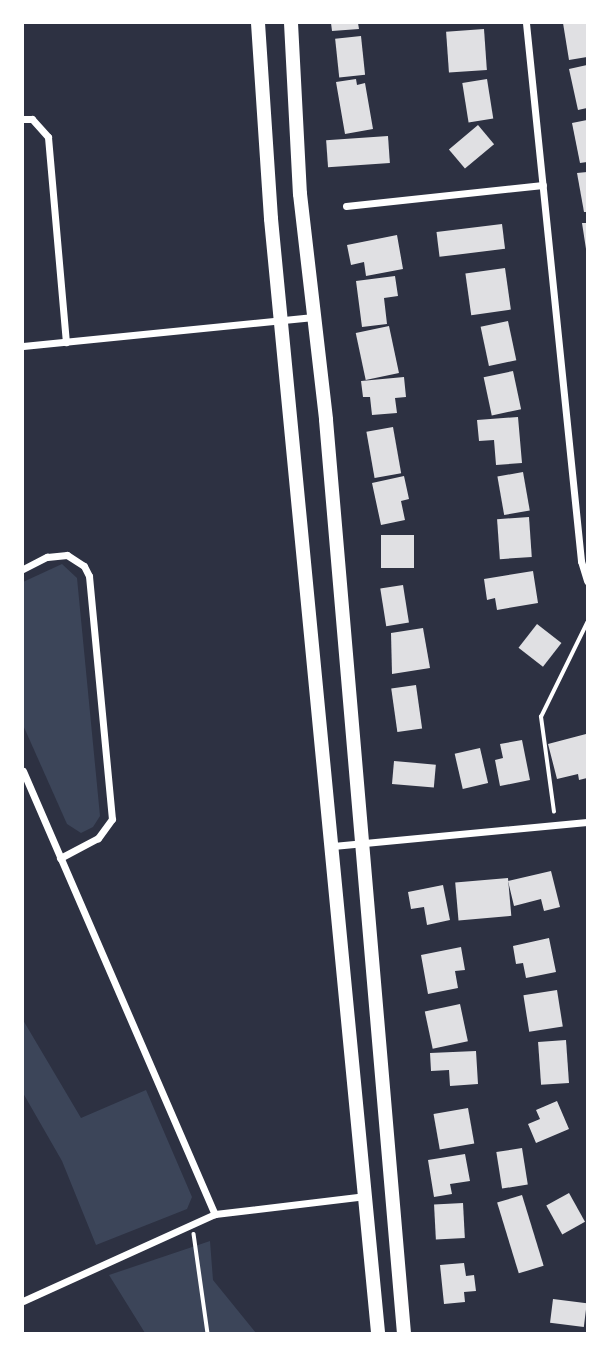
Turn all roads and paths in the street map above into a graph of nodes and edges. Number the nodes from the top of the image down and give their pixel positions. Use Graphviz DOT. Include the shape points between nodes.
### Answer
graph roads {
  1 [pos="258,23"];
  2 [pos="291,23"];
  3 [pos="526,23"];
  4 [pos="23,119"];
  5 [pos="542,186"];
  6 [pos="346,206"];
  7 [pos="314,317"];
  8 [pos="281,320"];
  9 [pos="66,342"];
  10 [pos="23,346"];
  11 [pos="23,569"];
  12 [pos="587,581"];
  13 [pos="587,623"];
  14 [pos="23,771"];
  15 [pos="587,822"];
  16 [pos="556,825"];
  17 [pos="364,844"];
  18 [pos="333,846"];
  19 [pos="60,858"];
  20 [pos="366,1196"];
  21 [pos="215,1214"];
  22 [pos="193,1225"];
  23 [pos="23,1301"];
  24 [pos="208,1333"];
  25 [pos="378,1333"];
  26 [pos="404,1333"];
  1 -- 8 [label="main road"];
  2 -- 7 [label="main road" via="300,194"];
  3 -- 5 [label="street"];
  4 -- 9 [label="street" via="32,118 48,137"];
  5 -- 6 [label="street"];
  5 -- 12 [label="street" via="581,561"];
  7 -- 8 [label="street"];
  7 -- 17 [label="main road"];
  8 -- 9 [label="street"];
  8 -- 18 [label="main road"];
  9 -- 10 [label="street"];
  11 -- 19 [label="street" via="47,557 67,555 84,566 89,576 112,820 98,838"];
  13 -- 16 [label="path" via="541,716"];
  14 -- 19 [label="street"];
  15 -- 16 [label="street"];
  16 -- 17 [label="street"];
  17 -- 18 [label="street"];
  17 -- 26 [label="main road"];
  18 -- 20 [label="main road"];
  19 -- 21 [label="street"];
  20 -- 21 [label="street"];
  20 -- 25 [label="main road"];
  21 -- 22 [label="street"];
  22 -- 23 [label="street"];
  22 -- 24 [label="path"];
}
